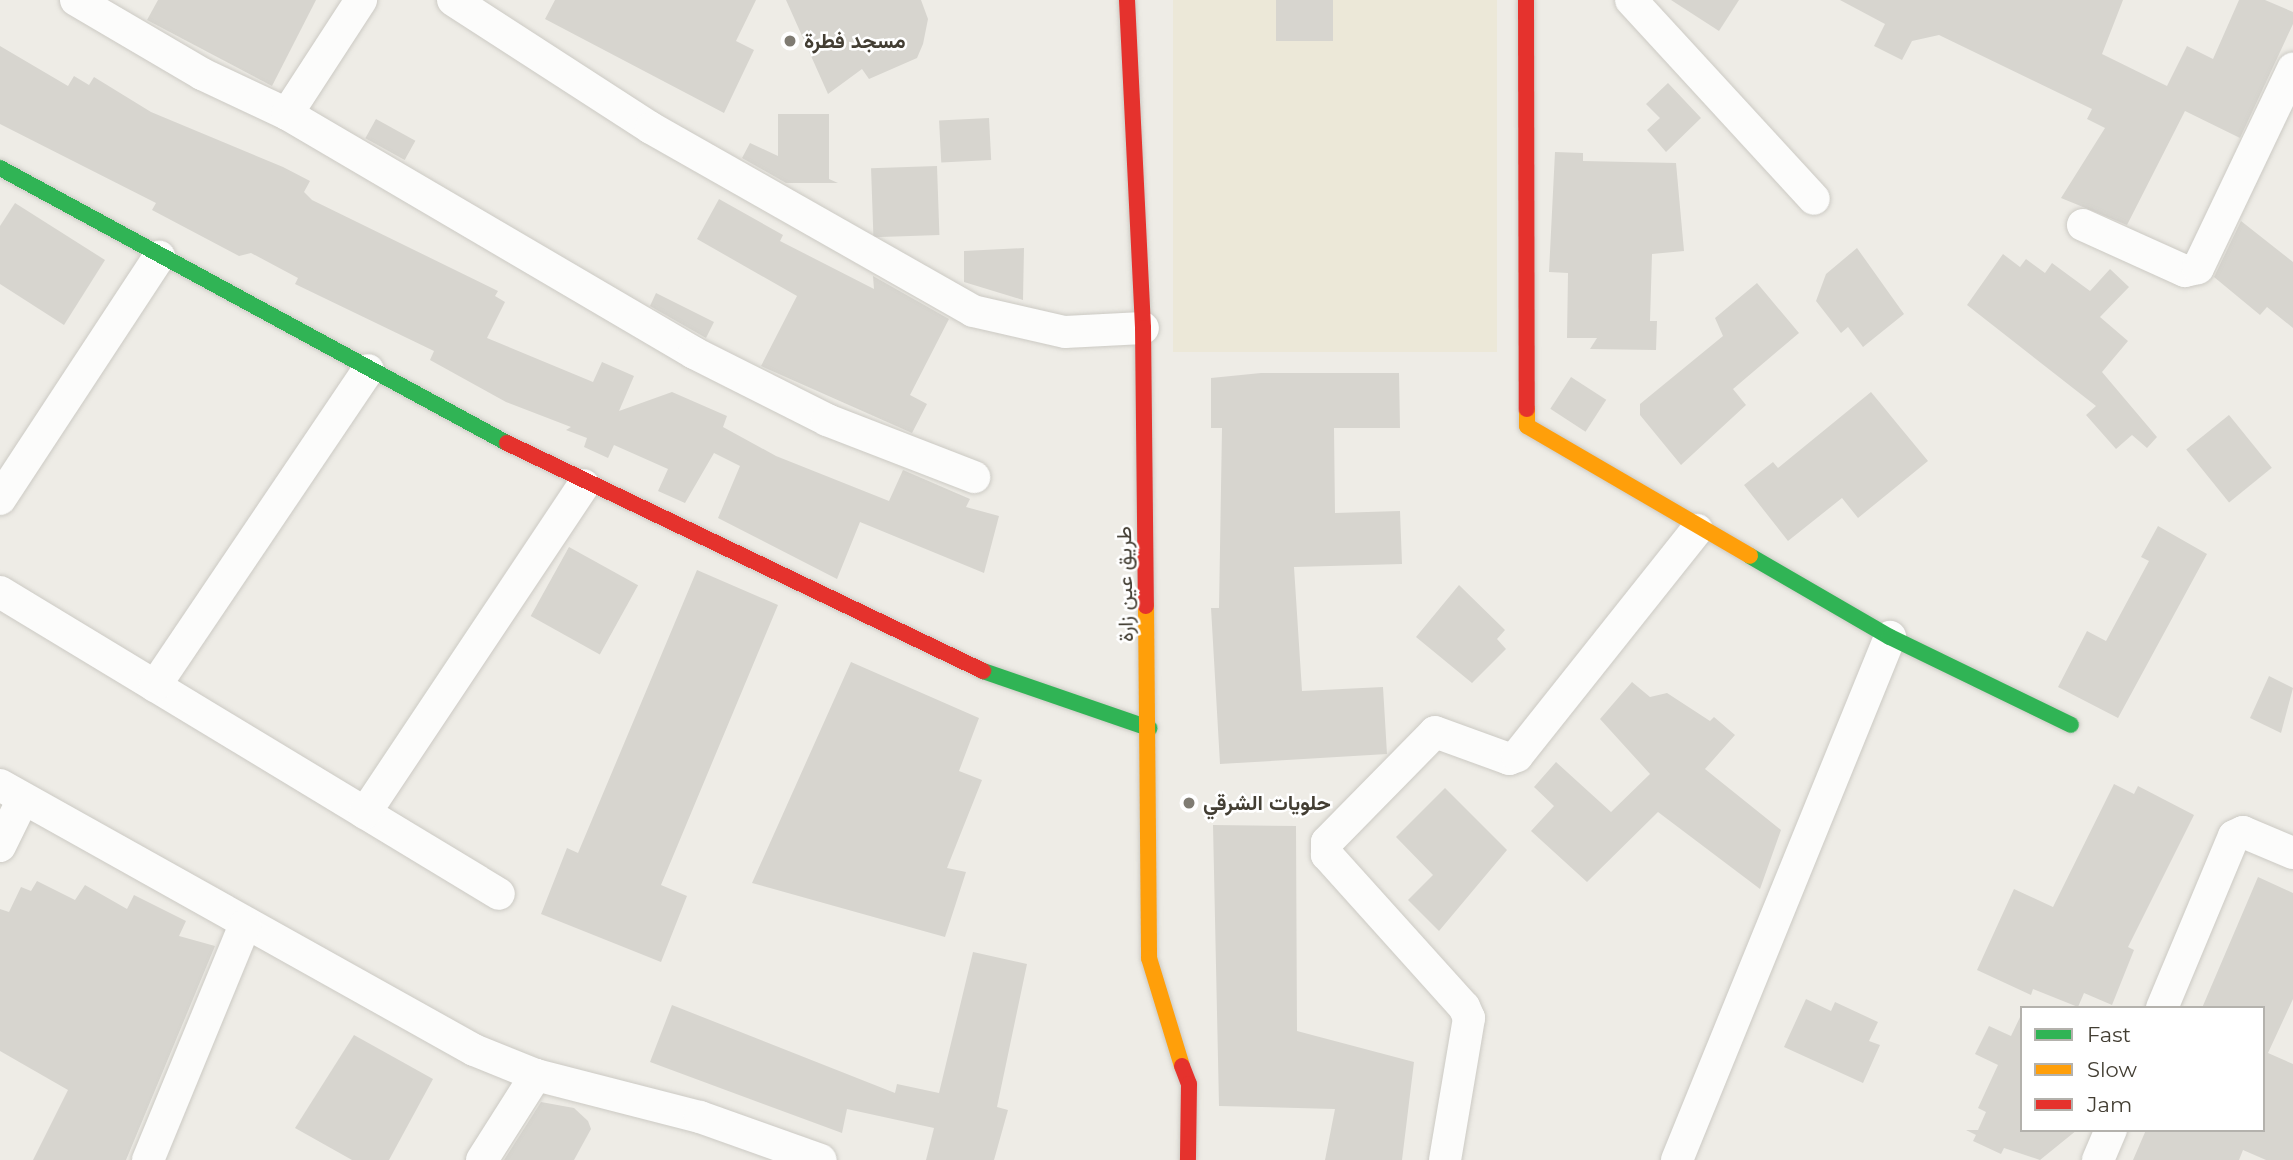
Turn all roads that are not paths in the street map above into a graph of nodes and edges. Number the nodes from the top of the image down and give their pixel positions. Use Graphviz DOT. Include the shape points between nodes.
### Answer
graph roads {
  1 [pos="76,0"];
  2 [pos="361,0"];
  3 [pos="453,0"];
  4 [pos="1127,0"];
  5 [pos="1526,0"];
  6 [pos="1631,0"];
  7 [pos="498,12"];
  8 [pos="2293,69"];
  9 [pos="287,114"];
  10 [pos="0,168"];
  11 [pos="1814,199"];
  12 [pos="2083,225"];
  13 [pos="159,257"];
  14 [pos="1143,328"];
  15 [pos="368,370"];
  16 [pos="974,477"];
  17 [pos="584,485"];
  18 [pos="0,499"];
  19 [pos="1697,530"];
  20 [pos="0,592"];
  21 [pos="1890,636"];
  22 [pos="155,686"];
  23 [pos="2071,725"];
  24 [pos="1149,728"];
  25 [pos="12,792"];
  26 [pos="365,813"];
  27 [pos="0,846"];
  28 [pos="2293,853"];
  29 [pos="499,894"];
  30 [pos="245,925"];
  31 [pos="2163,1006"];
  32 [pos="536,1075"];
  33 [pos="2110,1132"];
  34 [pos="148,1160"];
  35 [pos="482,1160"];
  36 [pos="821,1160"];
  37 [pos="1188,1160"];
  38 [pos="1445,1160"];
  39 [pos="1677,1160"];
  40 [pos="2098,1160"];
  1 -- 9 [label="street" via="202,74"];
  2 -- 9 [label="street"];
  3 -- 7 [label="street"];
  4 -- 14 [label="street, طريق عين زارة"];
  5 -- 19 [label="street" via="1527,426"];
  6 -- 11 [label="street"];
  7 -- 14 [label="street" via="651,128 973,311 1065,332"];
  8 -- 12 [label="street" via="2198,268 2185,271"];
  9 -- 16 [label="street" via="694,353 827,420"];
  10 -- 13 [label="street"];
  13 -- 15 [label="street"];
  13 -- 18 [label="street"];
  14 -- 24 [label="street, طريق عين زارة"];
  15 -- 17 [label="street"];
  15 -- 22 [label="street"];
  17 -- 24 [label="street" via="998,678"];
  17 -- 26 [label="street"];
  19 -- 21 [label="street"];
  19 -- 38 [label="street" via="1517,756 1509,759 1435,732 1327,842 1327,855 1469,1018"];
  20 -- 22 [label="street"];
  21 -- 23 [label="street"];
  21 -- 39 [label="street"];
  22 -- 26 [label="street"];
  24 -- 37 [label="street, طريق عين زارة" via="1150,958 1161,1012 1189,1084"];
  25 -- 27 [label="street"];
  25 -- 30 [label="street"];
  26 -- 29 [label="street"];
  28 -- 31 [label="street" via="2243,832 2234,836"];
  30 -- 32 [label="street" via="474,1050"];
  30 -- 34 [label="street"];
  32 -- 35 [label="street"];
  32 -- 36 [label="street" via="700,1117"];
  33 -- 40 [label="street"];
}
